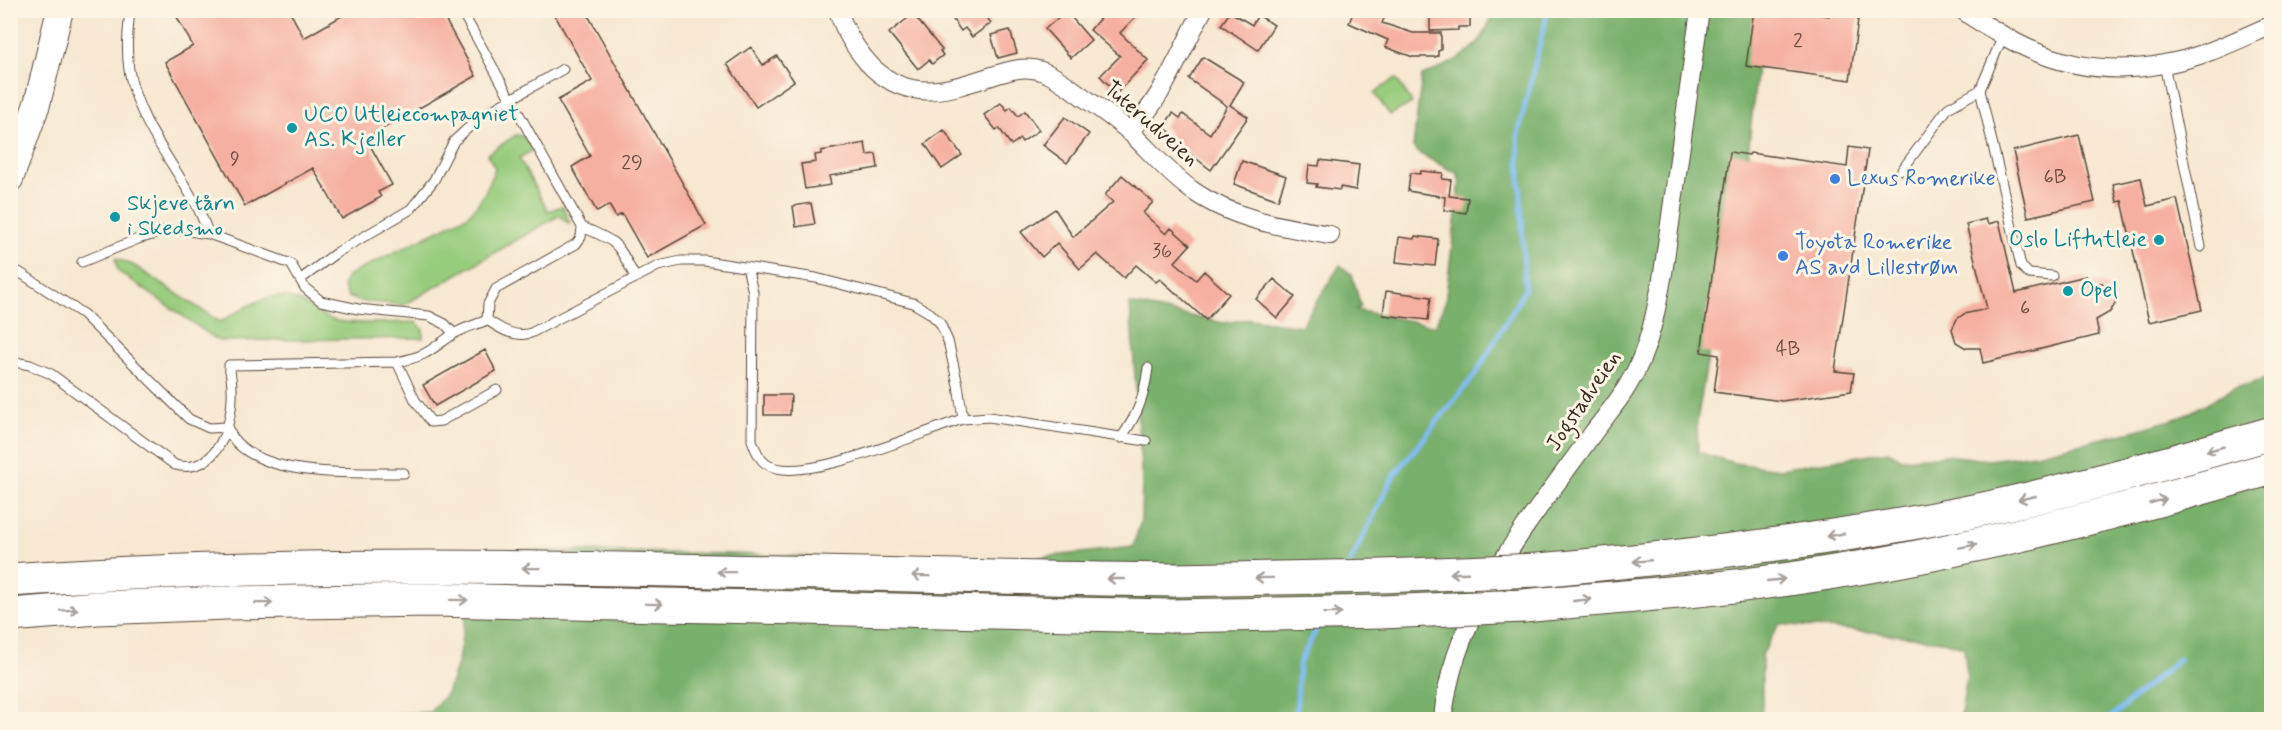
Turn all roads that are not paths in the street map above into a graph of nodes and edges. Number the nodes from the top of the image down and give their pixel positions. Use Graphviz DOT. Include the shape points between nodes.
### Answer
graph roads {
  1 [pos="60,10"];
  2 [pos="130,10"];
  3 [pos="461,10"];
  4 [pos="838,10"];
  5 [pos="1203,10"];
  6 [pos="1700,10"];
  7 [pos="1963,10"];
  8 [pos="2271,25"];
  9 [pos="2003,36"];
  10 [pos="2164,64"];
  11 [pos="563,69"];
  12 [pos="1980,90"];
  13 [pos="510,98"];
  14 [pos="1130,132"];
  15 [pos="1902,170"];
  16 [pos="10,179"];
  17 [pos="582,227"];
  18 [pos="209,234"];
  19 [pos="1329,235"];
  20 [pos="2201,248"];
  21 [pos="82,262"];
  22 [pos="747,267"];
  23 [pos="20,272"];
  24 [pos="2052,276"];
  25 [pos="635,277"];
  26 [pos="301,279"];
  27 [pos="487,320"];
  28 [pos="454,334"];
  29 [pos="10,361"];
  30 [pos="397,362"];
  31 [pos="1148,369"];
  32 [pos="497,390"];
  33 [pos="963,419"];
  34 [pos="227,427"];
  35 [pos="2271,433"];
  36 [pos="1121,438"];
  37 [pos="1146,441"];
  38 [pos="2271,468"];
  39 [pos="404,472"];
  40 [pos="10,580"];
  41 [pos="10,615"];
  42 [pos="1443,720"];
  1 -- 16 [label="main road" via="37,104"];
  2 -- 18 [label="lane" via="129,70 138,103"];
  3 -- 13 [label="lane"];
  4 -- 14 [label="street, Tuterudveien" via="841,22 868,63 892,82 928,92 1014,68 1031,68 1057,78"];
  5 -- 14 [label="street" via="1159,94"];
  6 -- 42 [label="street, Jogstadveien" via="1663,273 1645,351 1629,385 1522,531 1487,588 1464,635"];
  7 -- 9 [label="street"];
  8 -- 10 [label="street" via="2210,51"];
  9 -- 10 [label="street" via="2037,54 2073,65 2118,68"];
  9 -- 12 [label="lane"];
  10 -- 20 [label="lane"];
  11 -- 13 [label="lane"];
  12 -- 15 [label="lane" via="1948,108"];
  12 -- 24 [label="lane" via="2021,266 2029,274"];
  13 -- 17 [label="lane"];
  13 -- 26 [label="lane" via="480,117 454,141 430,186 411,209 336,253"];
  14 -- 19 [label="street, Tuterudveien" via="1177,179 1218,205 1244,217"];
  17 -- 25 [label="lane" via="618,245"];
  17 -- 27 [label="lane" via="576,244 496,289 488,304"];
  18 -- 21 [label="lane" via="166,231 138,238"];
  18 -- 26 [label="lane" via="287,262"];
  22 -- 25 [label="lane" via="681,261"];
  22 -- 33 [label="lane" via="816,278 884,295 913,303 930,313 940,323 948,341"];
  22 -- 33 [label="lane" via="753,292 752,440 767,464 802,469 840,461"];
  23 -- 34 [label="lane" via="83,314 189,419 209,428"];
  25 -- 27 [label="lane" via="531,333 512,334"];
  26 -- 28 [label="lane" via="305,288 321,301 348,308 429,316 446,324"];
  27 -- 28 [label="lane"];
  28 -- 30 [label="lane" via="420,357"];
  29 -- 34 [label="lane" via="30,364 51,374 175,465 197,466 209,459"];
  30 -- 32 [label="lane" via="415,400 431,422 441,421"];
  30 -- 34 [label="lane" via="229,365 232,390"];
  31 -- 36 [label="lane" via="1144,396"];
  33 -- 36 [label="lane" via="989,417"];
  34 -- 39 [label="lane" via="236,442 250,452 282,466 330,472"];
  35 -- 40 [label="highway, one-way, bridge" via="2151,468 1969,512 1788,543 1538,570 1174,579 455,567 223,569"];
  36 -- 37 [label="lane"];
  41 -- 38 [label="highway, one-way, bridge" via="226,603 432,600 1170,616 1524,606 1803,577 1984,544"];
}
